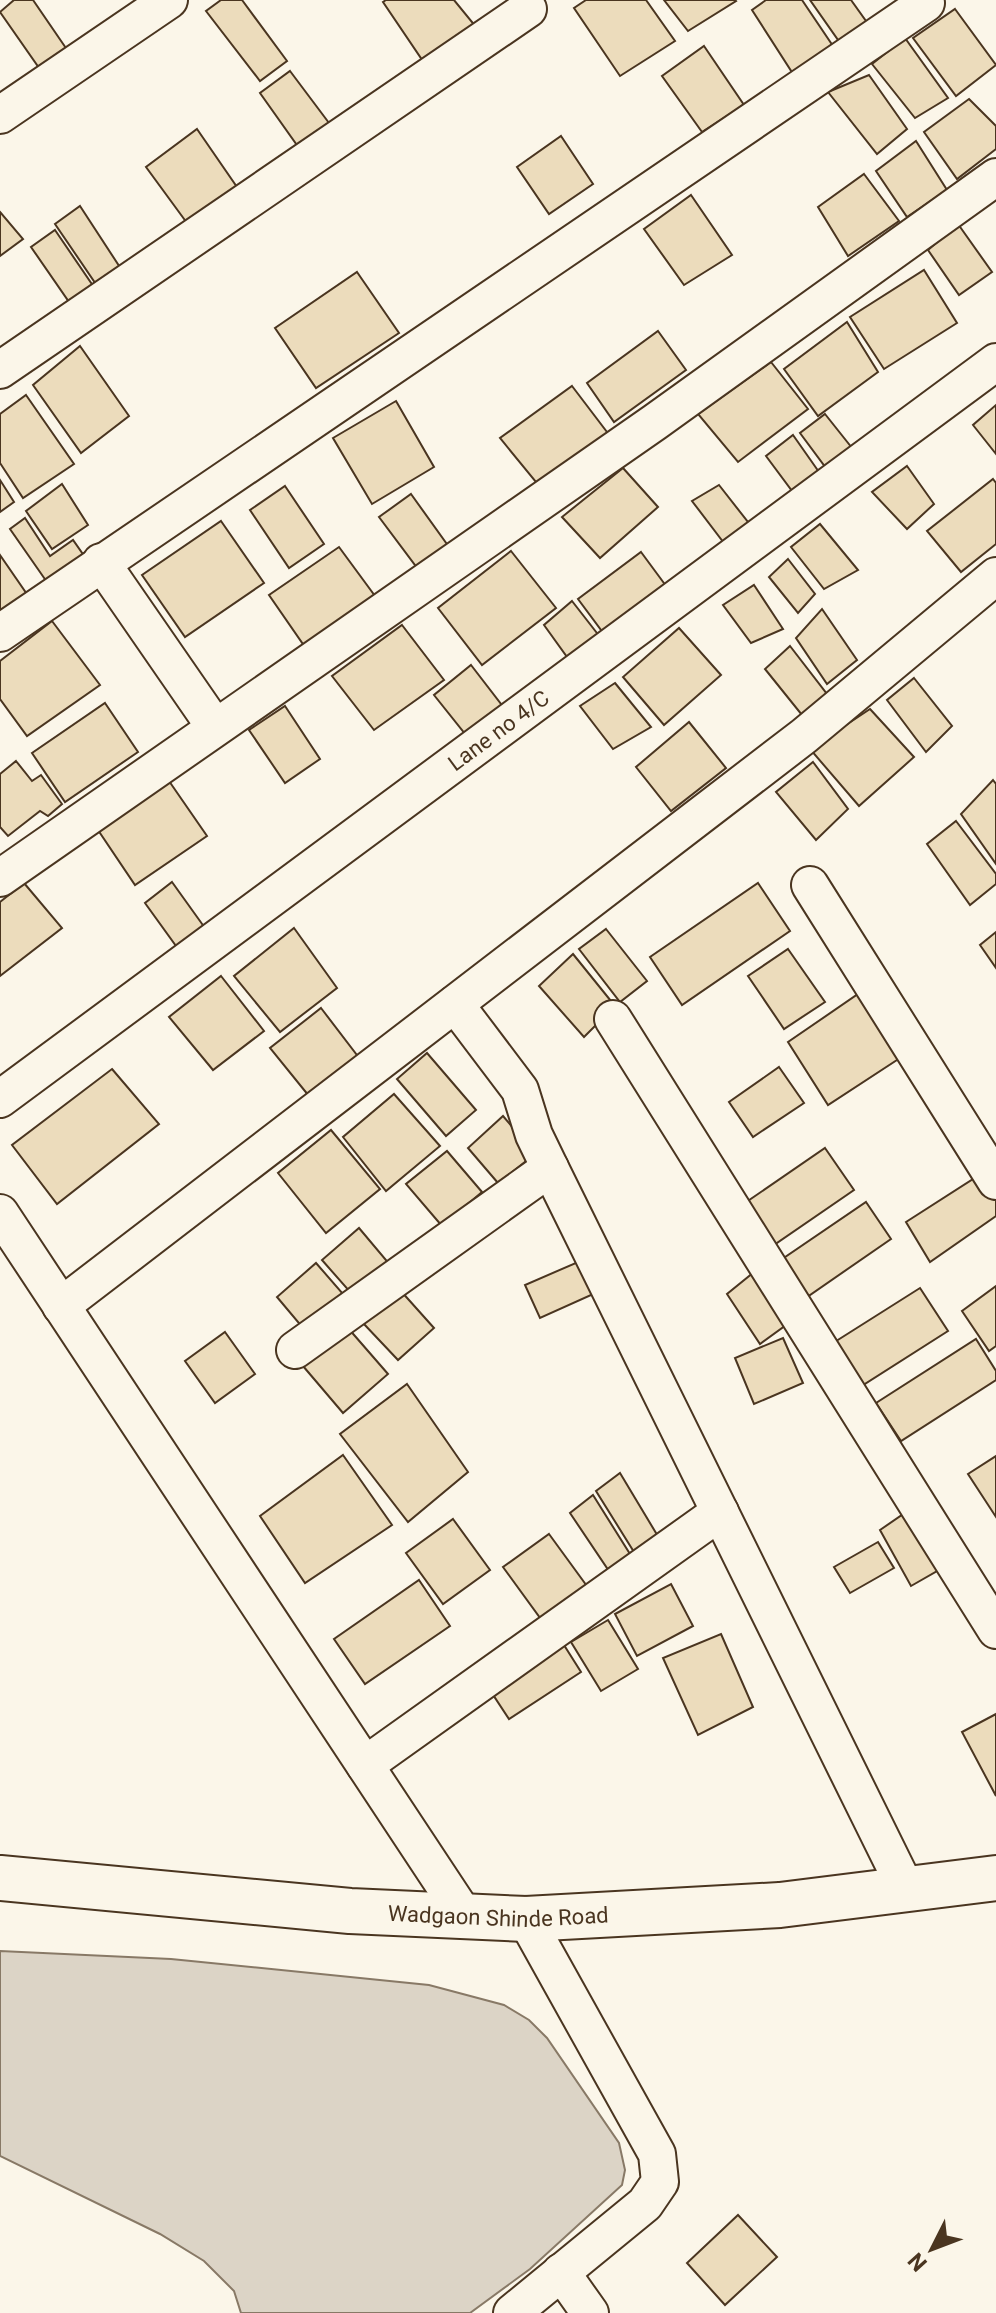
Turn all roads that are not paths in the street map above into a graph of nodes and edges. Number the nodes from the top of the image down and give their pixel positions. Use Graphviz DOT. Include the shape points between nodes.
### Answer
graph roads {
  1 [pos="169,0"];
  2 [pos="926,3"];
  3 [pos="528,9"];
  4 [pos="0,115"];
  5 [pos="996,177"];
  6 [pos="996,362"];
  7 [pos="0,370"];
  8 [pos="101,562"];
  9 [pos="996,576"];
  10 [pos="0,633"];
  11 [pos="215,727"];
  12 [pos="0,878"];
  13 [pos="810,885"];
  14 [pos="455,1004"];
  15 [pos="613,1019"];
  16 [pos="0,1099"];
  17 [pos="550,1168"];
  18 [pos="996,1181"];
  19 [pos="0,1213"];
  20 [pos="61,1306"];
  21 [pos="295,1350"];
  22 [pos="720,1512"];
  23 [pos="996,1630"];
  24 [pos="365,1765"];
  25 [pos="0,1878"];
  26 [pos="996,1878"];
  27 [pos="906,1889"];
  28 [pos="464,1915"];
  29 [pos="526,1919"];
  30 [pos="561,2272"];
  31 [pos="512,2313"];
  32 [pos="590,2313"];
  1 -- 4 [label="street"];
  2 -- 8 [label="street"];
  3 -- 7 [label="street"];
  5 -- 11 [label="street"];
  6 -- 16 [label="street, Lane no 4/C"];
  8 -- 10 [label="street"];
  8 -- 11 [label="street"];
  9 -- 14 [label="street" via="804,736"];
  11 -- 12 [label="street"];
  13 -- 18 [label="street"];
  14 -- 17 [label="street" via="520,1090"];
  14 -- 20 [label="street"];
  15 -- 23 [label="street"];
  17 -- 21 [label="street"];
  17 -- 22 [label="street"];
  19 -- 20 [label="street"];
  20 -- 24 [label="street"];
  22 -- 24 [label="street"];
  22 -- 27 [label="street"];
  24 -- 28 [label="street"];
  25 -- 28 [label="street, Wadgaon Shinde Road" via="350,1911"];
  26 -- 27 [label="street, Wadgaon Shinde Road"];
  27 -- 29 [label="street, Wadgaon Shinde Road" via="780,1905"];
  28 -- 29 [label="street, Wadgaon Shinde Road"];
  29 -- 30 [label="street" via="657,2154 660,2182 645,2204"];
  30 -- 31 [label="street"];
  30 -- 32 [label="street"];
}
